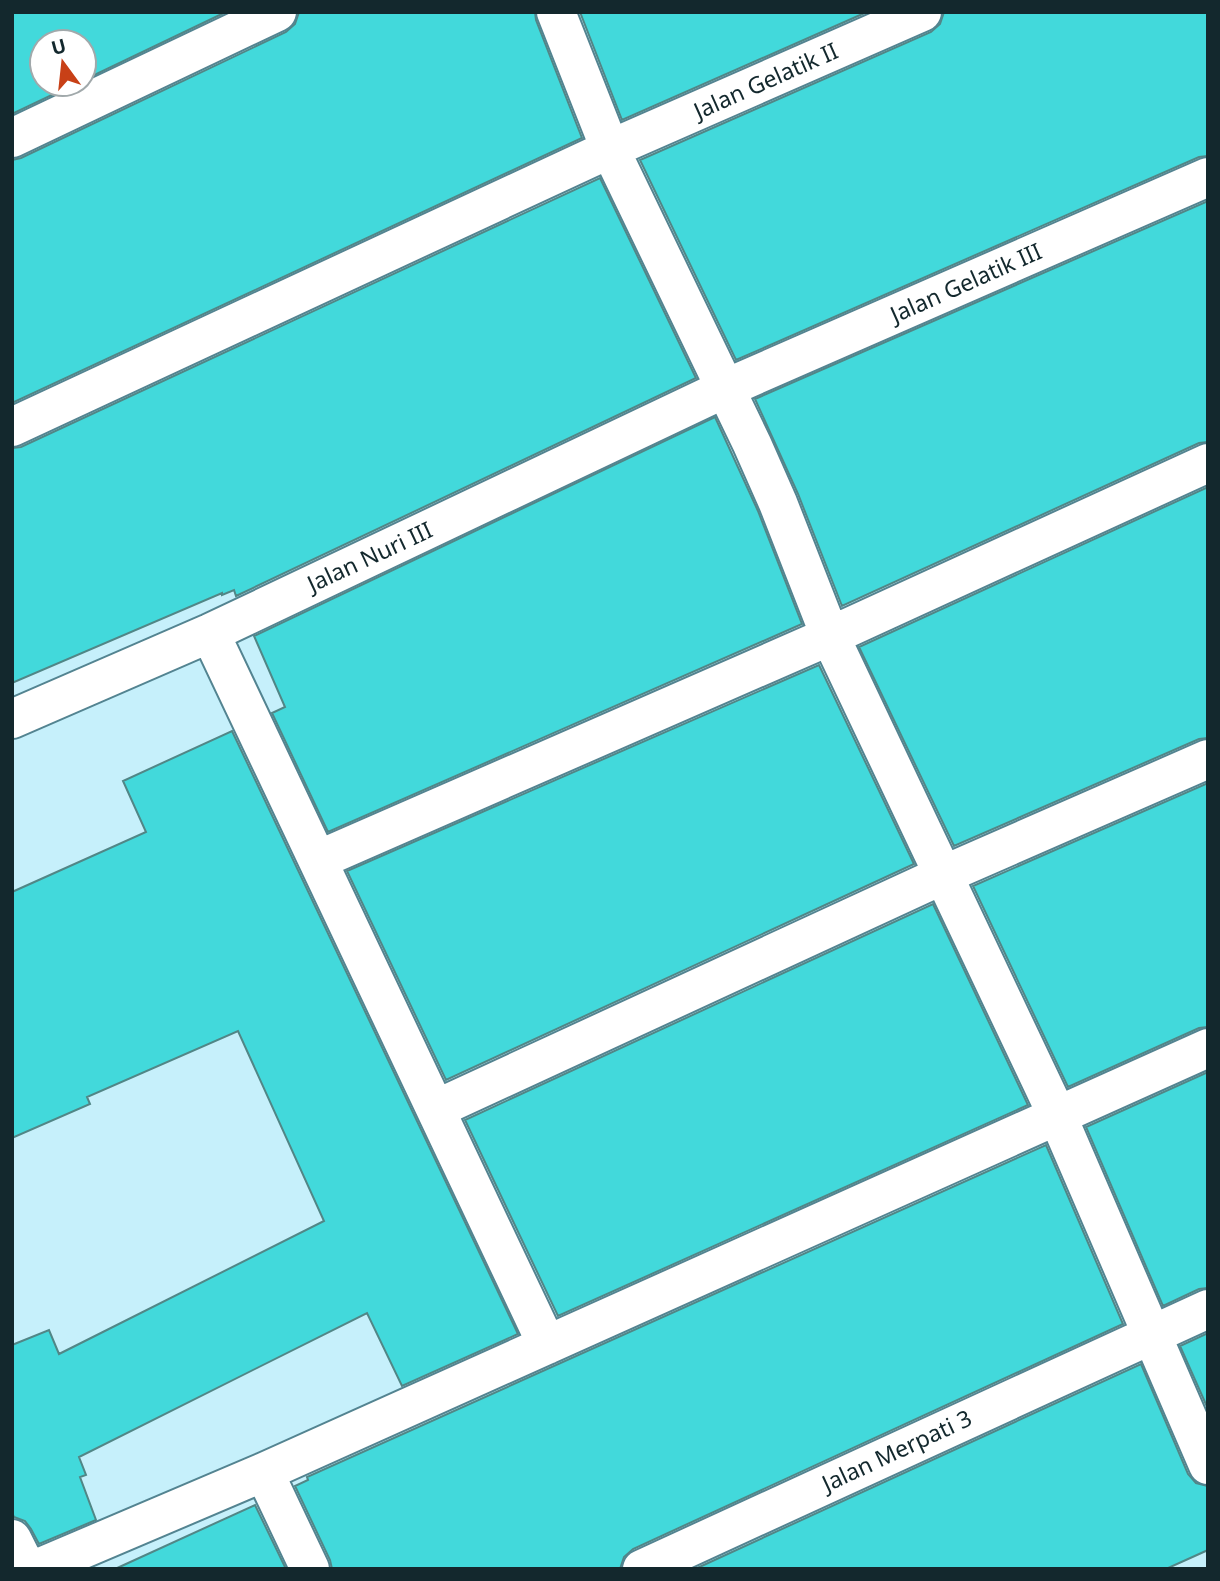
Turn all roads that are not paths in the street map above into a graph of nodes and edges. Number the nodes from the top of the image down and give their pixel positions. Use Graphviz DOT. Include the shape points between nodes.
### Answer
graph roads {
  1 [pos="278,12"];
  2 [pos="556,12"];
  3 [pos="922,12"];
  4 [pos="12,138"];
  5 [pos="610,149"];
  6 [pos="1208,177"];
  7 [pos="724,389"];
  8 [pos="12,427"];
  9 [pos="1208,463"];
  10 [pos="210,633"];
  11 [pos="830,636"];
  12 [pos="12,719"];
  13 [pos="1208,760"];
  14 [pos="318,860"];
  15 [pos="943,875"];
  16 [pos="1208,1048"];
  17 [pos="436,1109"];
  18 [pos="1057,1115"];
  19 [pos="1208,1309"];
  20 [pos="1151,1334"];
  21 [pos="547,1345"];
  22 [pos="1208,1465"];
  23 [pos="264,1472"];
  24 [pos="12,1539"];
  25 [pos="27,1569"];
  26 [pos="36,1569"];
  27 [pos="310,1569"];
  28 [pos="642,1569"];
  1 -- 4 [label="street"];
  2 -- 5 [label="street"];
  3 -- 5 [label="street, Jalan Gelatik II"];
  5 -- 7 [label="street"];
  5 -- 8 [label="street, Jalan Gelatik II"];
  6 -- 7 [label="street, Jalan Gelatik III"];
  7 -- 10 [label="street, Jalan Nuri III"];
  7 -- 11 [label="street" via="778,503"];
  9 -- 11 [label="street"];
  10 -- 12 [label="street, Jalan Nuri III"];
  10 -- 14 [label="street"];
  11 -- 14 [label="street"];
  11 -- 15 [label="street"];
  13 -- 15 [label="street"];
  14 -- 17 [label="street"];
  15 -- 17 [label="street"];
  15 -- 18 [label="street"];
  16 -- 18 [label="street"];
  17 -- 21 [label="street"];
  18 -- 20 [label="street"];
  18 -- 21 [label="street"];
  19 -- 20 [label="street, Jalan Merpati 3"];
  20 -- 22 [label="street"];
  20 -- 28 [label="street, Jalan Merpati 3"];
  21 -- 23 [label="street"];
  23 -- 26 [label="street"];
  23 -- 27 [label="street"];
  24 -- 25 [label="street"];
}
